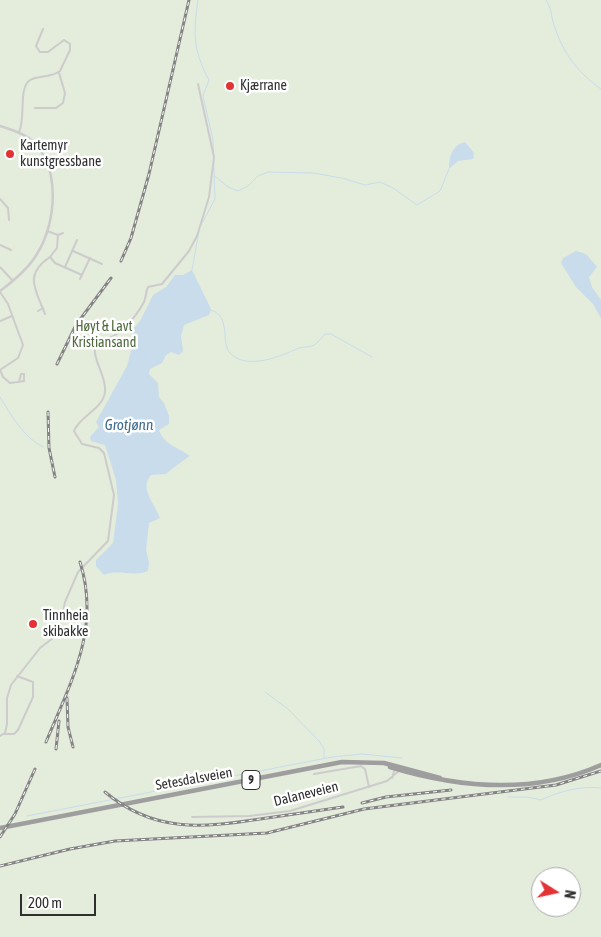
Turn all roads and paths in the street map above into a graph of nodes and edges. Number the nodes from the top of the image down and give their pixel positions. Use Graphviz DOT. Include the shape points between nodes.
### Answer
graph roads {
  1 [pos="43,29"];
  2 [pos="59,73"];
  3 [pos="198,84"];
  4 [pos="35,108"];
  5 [pos="0,126"];
  6 [pos="19,132"];
  7 [pos="0,199"];
  8 [pos="9,220"];
  9 [pos="47,231"];
  10 [pos="63,233"];
  11 [pos="58,236"];
  12 [pos="77,240"];
  13 [pos="0,245"];
  14 [pos="11,250"];
  15 [pos="73,251"];
  16 [pos="50,257"];
  17 [pos="90,258"];
  18 [pos="102,264"];
  19 [pos="0,267"];
  20 [pos="65,267"];
  21 [pos="82,274"];
  22 [pos="80,279"];
  23 [pos="13,281"];
  24 [pos="0,292"];
  25 [pos="43,308"];
  26 [pos="38,310"];
  27 [pos="45,314"];
  28 [pos="12,316"];
  29 [pos="0,321"];
  30 [pos="0,370"];
  31 [pos="19,382"];
  32 [pos="17,676"];
  33 [pos="7,734"];
  34 [pos="0,736"];
  35 [pos="601,765"];
  36 [pos="398,768"];
  37 [pos="314,774"];
  38 [pos="392,778"];
  39 [pos="369,787"];
  40 [pos="192,817"];
  41 [pos="0,828"];
  1 -- 2 [label="street" via="36,46 40,52 48,52 62,40 71,46"];
  2 -- 4 [label="street" via="65,93 63,103 54,109"];
  2 -- 6 [label="street" via="33,79 27,84"];
  3 -- 32 [label="street" via="214,162 197,236 188,253 162,284 148,286 141,306 119,334 96,342 95,351 105,393 74,431 82,444 104,452 114,492 110,535 105,545 78,572 55,635"];
  5 -- 6 [label="street"];
  6 -- 9 [label="street" via="39,148 50,171 52,193"];
  7 -- 8 [label="street" via="8,208"];
  9 -- 11 [label="street"];
  9 -- 23 [label="street" via="34,259"];
  10 -- 11 [label="street"];
  11 -- 16 [label="street" via="57,248"];
  12 -- 15 [label="street"];
  13 -- 14 [label="street"];
  15 -- 17 [label="street"];
  15 -- 20 [label="street"];
  16 -- 20 [label="street"];
  16 -- 25 [label="street" via="38,265 34,276"];
  17 -- 18 [label="street"];
  17 -- 21 [label="street"];
  19 -- 23 [label="street"];
  20 -- 21 [label="street"];
  21 -- 22 [label="street"];
  23 -- 24 [label="street"];
  24 -- 28 [label="street"];
  25 -- 26 [label="street"];
  25 -- 27 [label="street"];
  28 -- 29 [label="street"];
  28 -- 30 [label="street" via="22,337 23,348 18,358"];
  30 -- 31 [label="street" via="9,383"];
  32 -- 33 [label="street" via="8,692"];
  32 -- 33 [label="street" via="32,682 34,690 18,730"];
  33 -- 34 [label="street"];
  35 -- 36 [label="highway, Setesdalsveien / 9" via="554,781 522,786 486,785"];
  36 -- 38 [label="street"];
  36 -- 38 [label="street, Dalaneveien"];
  36 -- 41 [label="highway, Setesdalsveien / 9" via="359,761 336,763"];
  37 -- 39 [label="street" via="361,766 365,769"];
  38 -- 39 [label="street, Dalaneveien"];
  39 -- 40 [label="street, Dalaneveien" via="282,812"];
}
